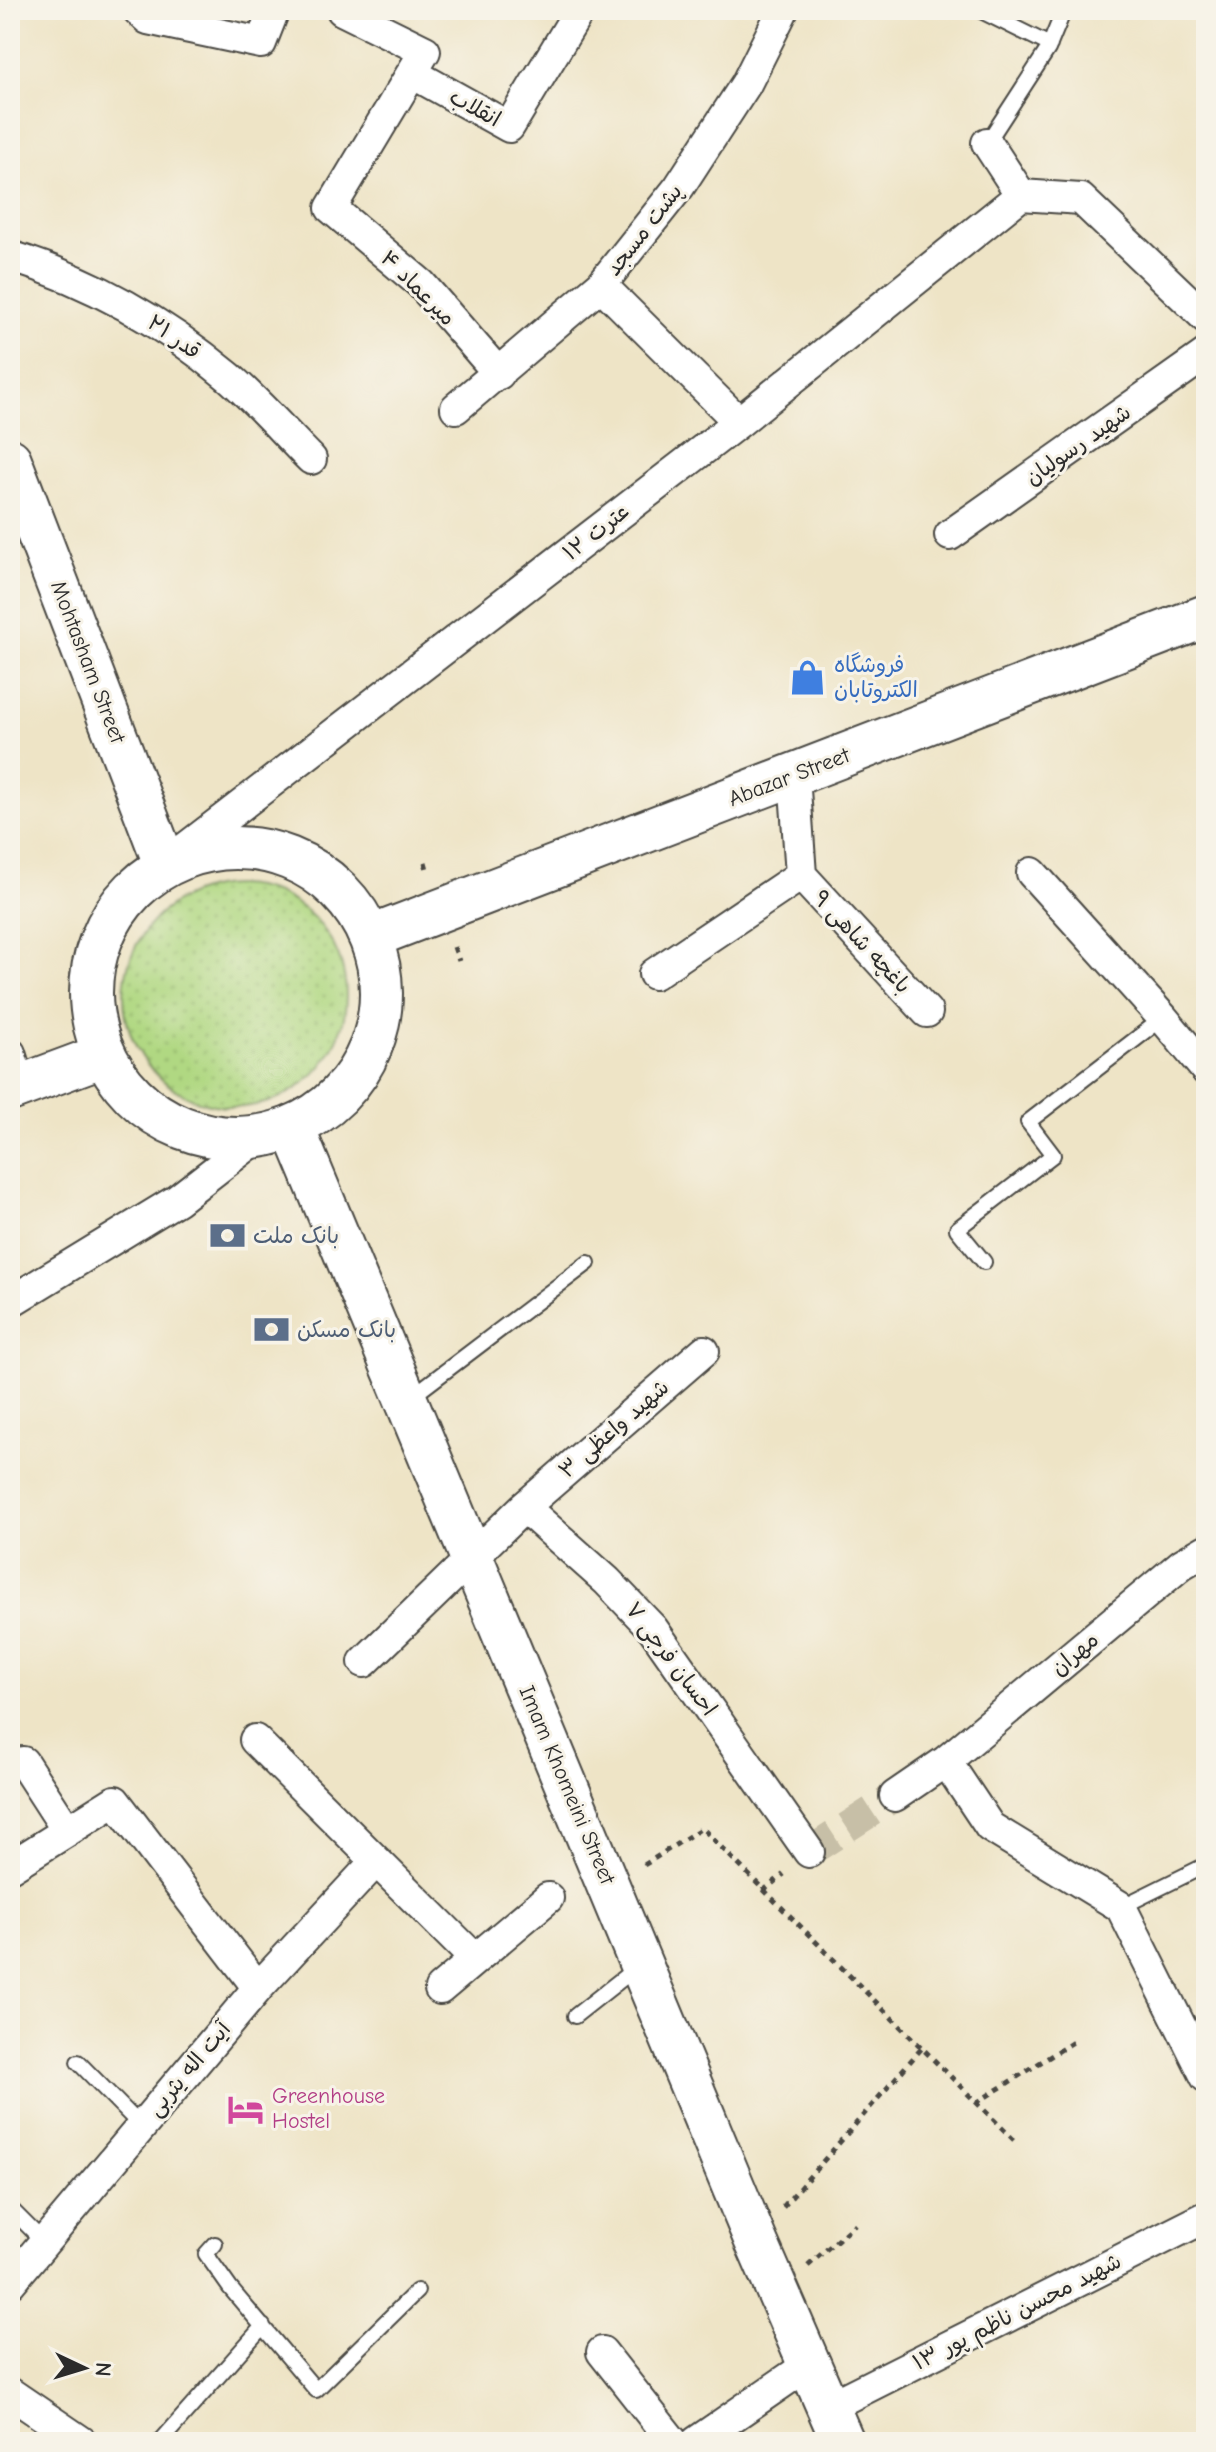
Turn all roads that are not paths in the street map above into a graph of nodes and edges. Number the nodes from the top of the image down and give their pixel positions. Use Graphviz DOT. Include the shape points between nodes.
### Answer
graph roads {
  1 [pos="138,10"];
  2 [pos="274,10"];
  3 [pos="342,10"];
  4 [pos="783,10"];
  5 [pos="979,10"];
  6 [pos="1064,10"];
  7 [pos="576,16"];
  8 [pos="1050,45"];
  9 [pos="412,73"];
  10 [pos="987,143"];
  11 [pos="1021,195"];
  12 [pos="10,256"];
  13 [pos="601,285"];
  14 [pos="1206,318"];
  15 [pos="1206,354"];
  16 [pos="499,374"];
  17 [pos="456,408"];
  18 [pos="739,422"];
  19 [pos="311,459"];
  20 [pos="10,460"];
  21 [pos="950,535"];
  22 [pos="1206,616"];
  23 [pos="794,775"];
  24 [pos="165,864"];
  25 [pos="1032,873"];
  26 [pos="801,875"];
  27 [pos="371,937"];
  28 [pos="654,974"];
  29 [pos="927,1012"];
  30 [pos="1163,1018"];
  31 [pos="104,1055"];
  32 [pos="1206,1070"];
  33 [pos="13,1077"];
  34 [pos="275,1133"];
  35 [pos="984,1262"];
  36 [pos="588,1263"];
  37 [pos="10,1302"];
  38 [pos="704,1351"];
  39 [pos="407,1401"];
  40 [pos="524,1507"];
  41 [pos="1206,1550"];
  42 [pos="472,1558"];
  43 [pos="364,1662"];
  44 [pos="255,1740"];
  45 [pos="946,1761"];
  46 [pos="23,1762"];
  47 [pos="895,1796"];
  48 [pos="67,1830"];
  49 [pos="809,1852"];
  50 [pos="376,1861"];
  51 [pos="1206,1865"];
  52 [pos="10,1867"];
  53 [pos="548,1898"];
  54 [pos="1121,1907"];
  55 [pos="475,1959"];
  56 [pos="641,1964"];
  57 [pos="258,1988"];
  58 [pos="440,1989"];
  59 [pos="575,2016"];
  60 [pos="78,2062"];
  61 [pos="1206,2077"];
  62 [pos="141,2126"];
  63 [pos="10,2208"];
  64 [pos="1206,2217"];
  65 [pos="44,2242"];
  66 [pos="215,2244"];
  67 [pos="10,2283"];
  68 [pos="417,2291"];
  69 [pos="263,2326"];
  70 [pos="602,2352"];
  71 [pos="808,2365"];
  72 [pos="10,2393"];
  73 [pos="835,2424"];
  74 [pos="82,2442"];
  75 [pos="160,2442"];
  76 [pos="673,2442"];
  77 [pos="696,2442"];
  1 -- 2 [label="street" via="148,19 261,43"];
  3 -- 9 [label="street" via="425,51"];
  4 -- 13 [label="street, پشت مسجد" via="746,84 679,187"];
  5 -- 8 [label="lane"];
  6 -- 8 [label="lane"];
  7 -- 9 [label="street, انقلاب" via="509,127"];
  8 -- 10 [label="lane"];
  9 -- 16 [label="street, میرعماد ۴" via="331,208 421,284"];
  10 -- 11 [label="street"];
  11 -- 14 [label="street" via="1081,199"];
  11 -- 18 [label="street, عترت ۱۲"];
  12 -- 19 [label="street, قدر ۲۱" via="108,293 160,325 230,378"];
  13 -- 16 [label="street, پشت مسجد"];
  13 -- 18 [label="street"];
  15 -- 21 [label="street, شهید رسولیان"];
  16 -- 17 [label="street, پشت مسجد"];
  18 -- 24 [label="street, عترت ۱۲"];
  20 -- 24 [label="main road, Mohtasham Street"];
  22 -- 23 [label="main road, Abazar Street"];
  23 -- 26 [label="street, باغچه شاهی ۹"];
  23 -- 27 [label="main road, Abazar Street"];
  24 -- 27 [label="main road" via="212,848 260,848 307,864 345,895"];
  24 -- 31 [label="main road" via="130,891 105,927 91,969 91,1013"];
  25 -- 30 [label="street"];
  26 -- 28 [label="street"];
  26 -- 29 [label="street, باغچه شاهی ۹"];
  27 -- 34 [label="main road" via="382,981 378,1027 361,1069 331,1103"];
  30 -- 32 [label="street"];
  30 -- 35 [label="lane" via="1028,1122 1053,1155 957,1229"];
  31 -- 33 [label="main road"];
  31 -- 34 [label="main road" via="123,1086 183,1130 219,1138"];
  34 -- 37 [label="street"];
  34 -- 39 [label="main road, Imam Khomeini Street"];
  36 -- 39 [label="lane"];
  38 -- 40 [label="street, شهید واعظی ۳"];
  39 -- 42 [label="main road, Imam Khomeini Street"];
  40 -- 42 [label="street"];
  40 -- 49 [label="street, احسان فرجی ۷" via="653,1629"];
  41 -- 45 [label="street, مهران" via="1182,1564"];
  42 -- 43 [label="street"];
  42 -- 56 [label="main road, Imam Khomeini Street"];
  44 -- 50 [label="street"];
  45 -- 47 [label="street, مهران"];
  45 -- 54 [label="street" via="990,1827"];
  46 -- 48 [label="street"];
  48 -- 52 [label="street"];
  48 -- 57 [label="street" via="115,1801"];
  50 -- 55 [label="street"];
  50 -- 57 [label="street, آیت اله یثربی"];
  51 -- 54 [label="lane"];
  53 -- 55 [label="street"];
  54 -- 61 [label="street"];
  55 -- 58 [label="street"];
  56 -- 59 [label="lane"];
  56 -- 71 [label="main road, Imam Khomeini Street"];
  57 -- 62 [label="street, آیت اله یثربی"];
  60 -- 62 [label="lane"];
  62 -- 65 [label="street, آیت اله یثربی"];
  63 -- 65 [label="lane"];
  64 -- 73 [label="street, شهید محسن ناظم پور ۱۳"];
  65 -- 67 [label="street, آیت اله یثربی"];
  66 -- 69 [label="lane" via="206,2254"];
  68 -- 69 [label="lane" via="316,2390"];
  69 -- 75 [label="lane"];
  70 -- 76 [label="street"];
  71 -- 73 [label="main road, Imam Khomeini Street"];
  71 -- 77 [label="street"];
  72 -- 74 [label="street"];
}
